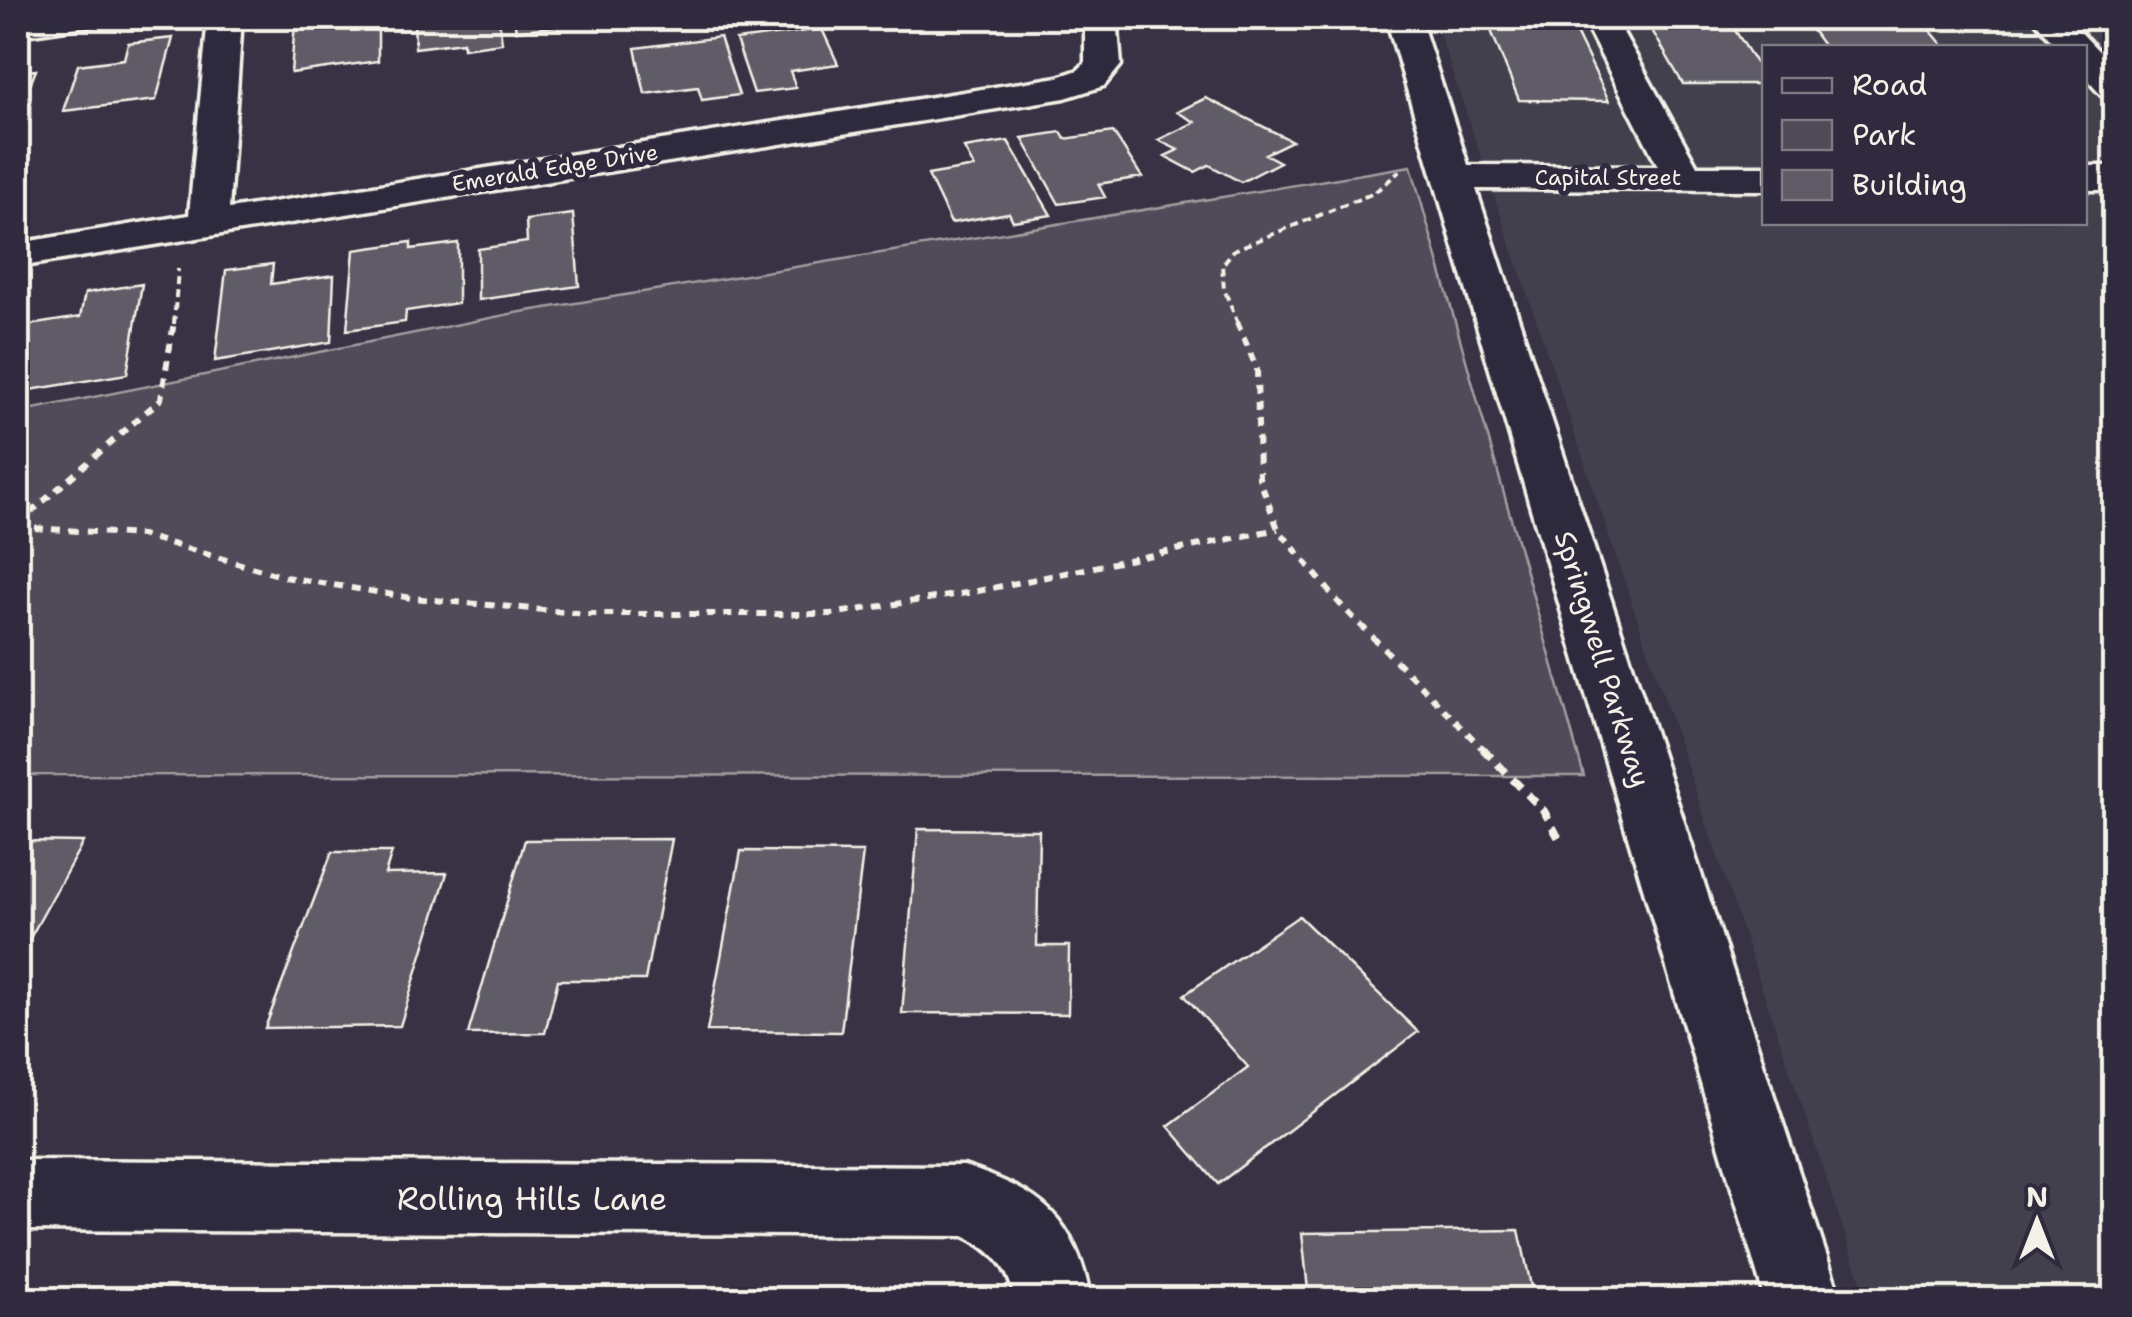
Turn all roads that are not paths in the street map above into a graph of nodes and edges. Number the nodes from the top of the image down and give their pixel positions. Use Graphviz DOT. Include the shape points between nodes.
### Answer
graph roads {
  1 [pos="81,18"];
  2 [pos="225,18"];
  3 [pos="1102,18"];
  4 [pos="1403,18"];
  5 [pos="1599,18"];
  6 [pos="2049,18"];
  7 [pos="18,26"];
  8 [pos="2074,45"];
  9 [pos="2087,58"];
  10 [pos="2114,87"];
  11 [pos="1426,174"];
  12 [pos="1683,178"];
  13 [pos="1762,178"];
  14 [pos="2087,178"];
  15 [pos="2114,178"];
  16 [pos="194,226"];
  17 [pos="18,255"];
  18 [pos="18,1195"];
  19 [pos="1042,1271"];
  20 [pos="1803,1300"];
  1 -- 7 [label="street"];
  2 -- 16 [label="street"];
  3 -- 16 [label="street, Emerald Edge Drive" via="1102,66 1091,78 1046,90"];
  4 -- 11 [label="street, Springwell Parkway"];
  5 -- 12 [label="street"];
  6 -- 8 [label="street"];
  9 -- 10 [label="street"];
  11 -- 12 [label="street, Capital Street"];
  11 -- 20 [label="street, Springwell Parkway"];
  12 -- 13 [label="street, Capital Street"];
  14 -- 15 [label="street"];
  16 -- 17 [label="street, Emerald Edge Drive"];
  18 -- 19 [label="street, Rolling Hills Lane" via="964,1201 1002,1213"];
}
